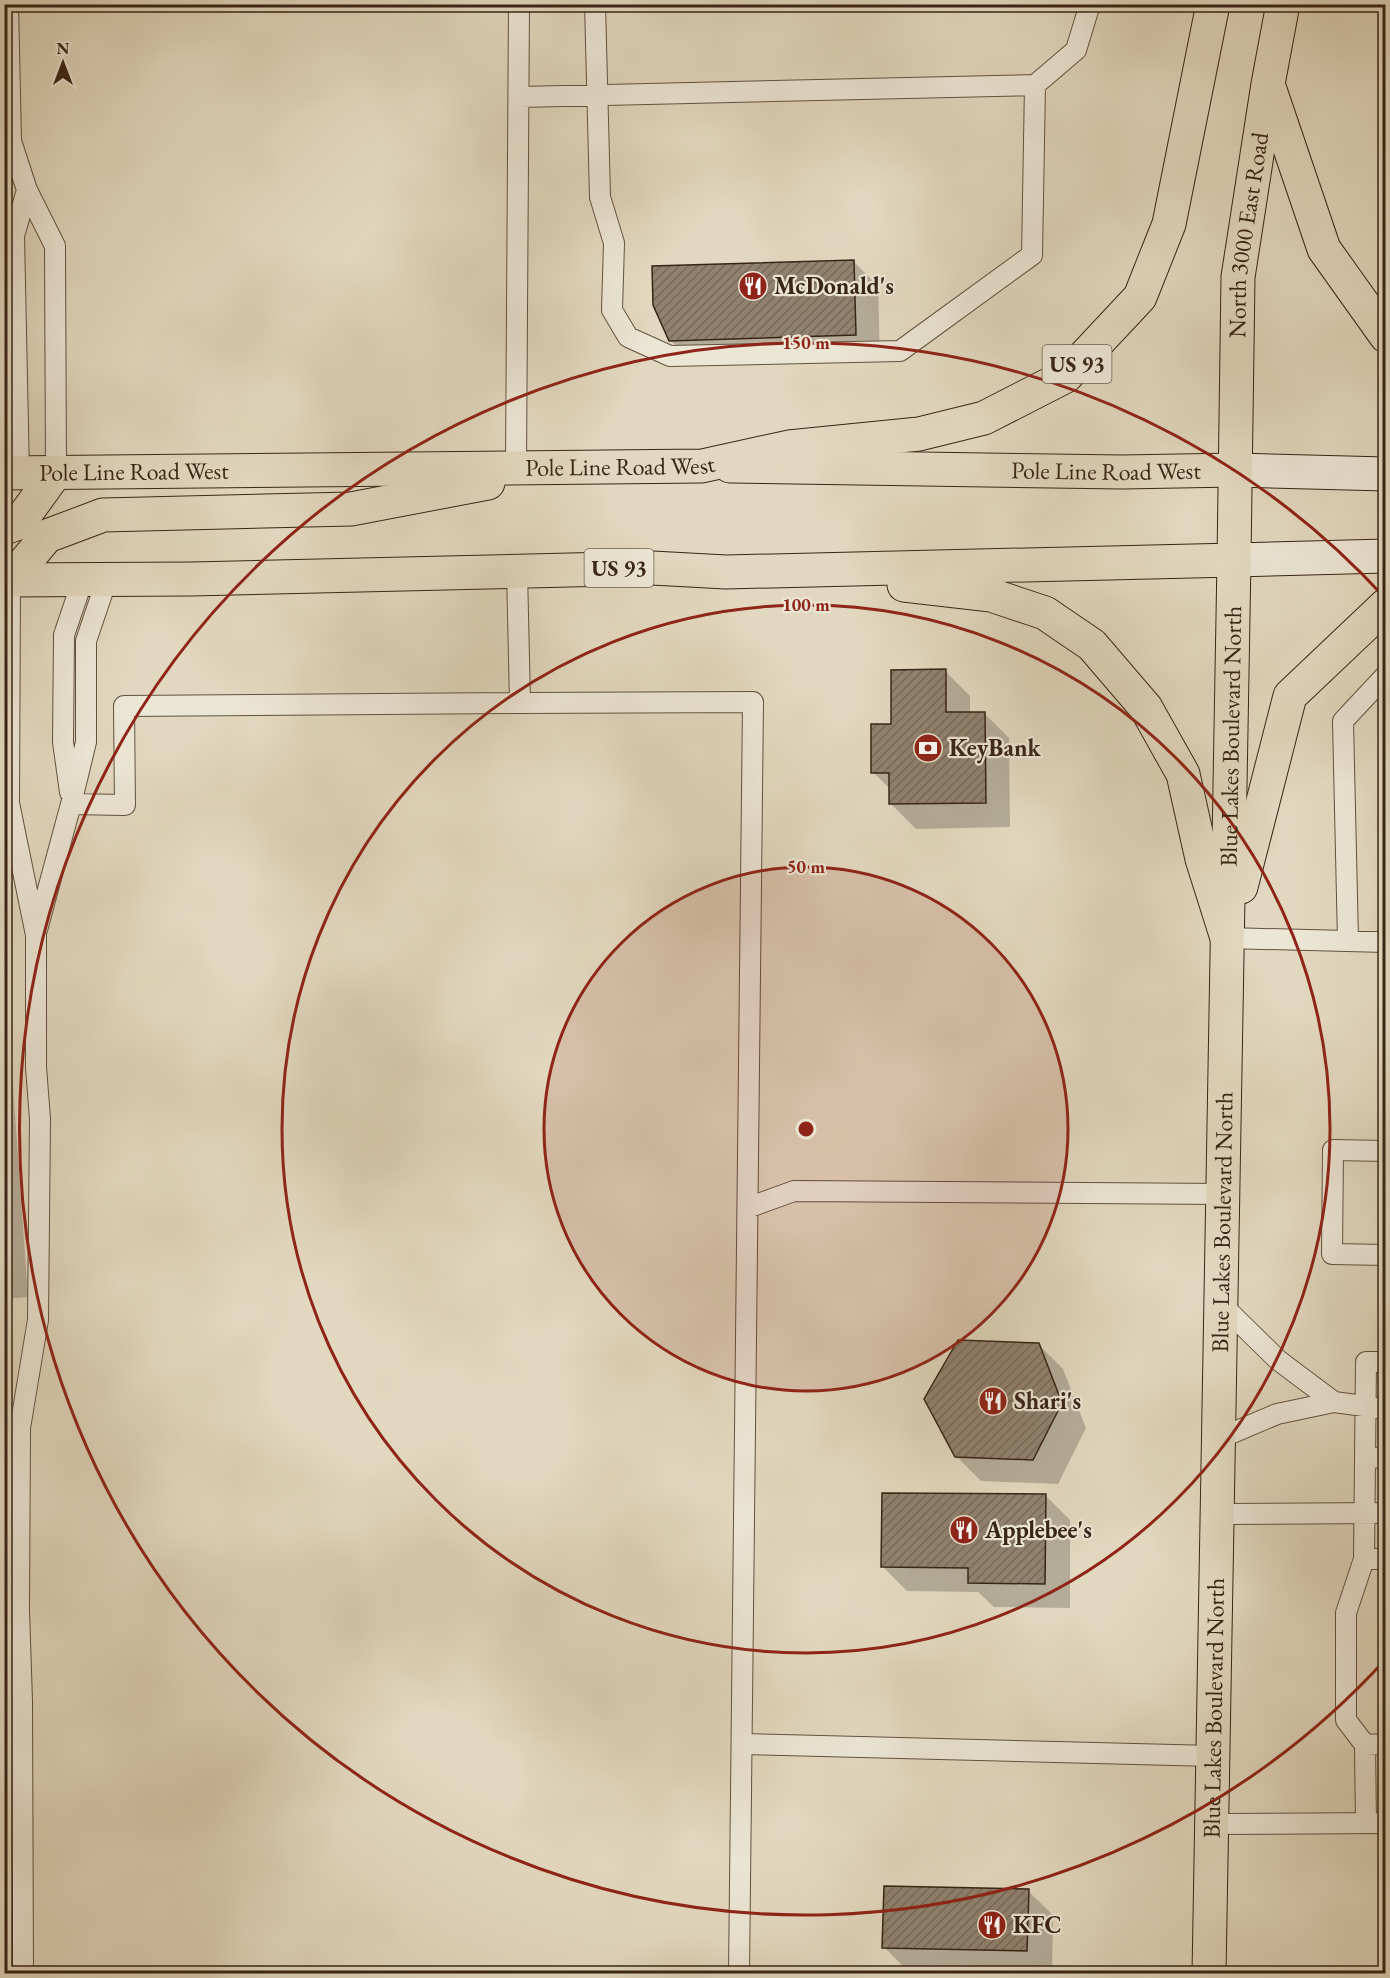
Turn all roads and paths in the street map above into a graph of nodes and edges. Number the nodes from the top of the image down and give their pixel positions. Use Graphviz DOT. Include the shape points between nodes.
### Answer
graph roads {
  1 [pos="8,4"];
  2 [pos="519,4"];
  3 [pos="595,4"];
  4 [pos="1090,4"];
  5 [pos="1213,4"];
  6 [pos="1283,4"];
  7 [pos="7,55"];
  8 [pos="1268,84"];
  9 [pos="1035,85"];
  10 [pos="596,94"];
  11 [pos="520,97"];
  12 [pos="8,141"];
  13 [pos="27,190"];
  14 [pos="1386,336"];
  15 [pos="572,466"];
  16 [pos="702,466"];
  17 [pos="516,468"];
  18 [pos="1235,470"];
  19 [pos="56,472"];
  20 [pos="12,473"];
  21 [pos="1386,474"];
  22 [pos="4,528"];
  23 [pos="1386,556"];
  24 [pos="1234,560"];
  25 [pos="517,571"];
  26 [pos="726,572"];
  27 [pos="95,579"];
  28 [pos="7,580"];
  29 [pos="1386,605"];
  30 [pos="1386,675"];
  31 [pos="520,703"];
  32 [pos="71,804"];
  33 [pos="36,935"];
  34 [pos="1227,938"];
  35 [pos="1348,941"];
  36 [pos="1386,942"];
  37 [pos="1386,1151"];
  38 [pos="1222,1194"];
  39 [pos="750,1207"];
  40 [pos="1386,1255"];
  41 [pos="1220,1303"];
  42 [pos="1386,1362"];
  43 [pos="1334,1402"];
  44 [pos="1365,1408"];
  45 [pos="1386,1409"];
  46 [pos="1218,1439"];
  47 [pos="1365,1457"];
  48 [pos="1386,1458"];
  49 [pos="1364,1512"];
  50 [pos="1386,1512"];
  51 [pos="1217,1514"];
  52 [pos="1364,1559"];
  53 [pos="1386,1559"];
  54 [pos="742,1744"];
  55 [pos="1386,1744"];
  56 [pos="1365,1745"];
  57 [pos="1213,1756"];
  58 [pos="1366,1823"];
  59 [pos="1386,1823"];
  60 [pos="1213,1824"];
  61 [pos="23,1974"];
  62 [pos="739,1974"];
  63 [pos="1209,1974"];
  1 -- 7 [label="lane"];
  2 -- 11 [label="lane"];
  3 -- 10 [label="lane"];
  4 -- 9 [label="lane" via="1076,50"];
  5 -- 16 [label="main road, US 93" via="1169,224 1140,297 1066,376 984,418 919,434 789,447"];
  6 -- 8 [label="main road, North 3000 East Road"];
  7 -- 12 [label="lane"];
  8 -- 14 [label="main road" via="1324,249"];
  8 -- 18 [label="main road, North 3000 East Road" via="1238,277"];
  9 -- 10 [label="lane"];
  9 -- 10 [label="lane" via="1032,255 900,351 860,354 670,356 628,337 612,310 614,243 600,197"];
  10 -- 11 [label="lane"];
  11 -- 17 [label="lane" via="514,366"];
  12 -- 13 [label="lane"];
  13 -- 19 [label="lane" via="55,246"];
  13 -- 20 [label="lane" via="14,236"];
  15 -- 16 [label="main road, Pole Line Road West / US 93"];
  15 -- 17 [label="main road, Pole Line Road West / US 93"];
  15 -- 28 [label="main road" via="351,509 103,515 47,536"];
  16 -- 18 [label="main road, Pole Line Road West"];
  17 -- 19 [label="main road, Pole Line Road West / US 93"];
  18 -- 21 [label="main road"];
  18 -- 24 [label="main road, Blue Lakes Boulevard North"];
  19 -- 20 [label="main road, Pole Line Road West / US 93"];
  19 -- 22 [label="main road" via="19,523"];
  23 -- 24 [label="main road"];
  24 -- 26 [label="main road, US 93"];
  24 -- 34 [label="main road, Blue Lakes Boulevard North"];
  25 -- 26 [label="main road, US 93" via="652,568"];
  25 -- 27 [label="main road, US 93"];
  25 -- 31 [label="lane"];
  26 -- 34 [label="main road" via="991,595 1045,613 1092,645 1146,708 1183,774 1202,859"];
  27 -- 28 [label="main road, US 93"];
  27 -- 32 [label="lane" via="64,634 63,742"];
  28 -- 33 [label="lane" via="9,803"];
  29 -- 34 [label="main road" via="1290,696"];
  30 -- 35 [label="lane" via="1343,721"];
  31 -- 32 [label="lane" via="124,706 125,805"];
  31 -- 39 [label="lane" via="753,702"];
  32 -- 33 [label="lane"];
  33 -- 61 [label="lane" via="38,1320 20,1428"];
  34 -- 35 [label="lane"];
  34 -- 38 [label="main road, Blue Lakes Boulevard North"];
  35 -- 36 [label="lane"];
  37 -- 40 [label="lane" via="1333,1149 1332,1254"];
  38 -- 39 [label="lane" via="794,1191"];
  38 -- 41 [label="main road, Blue Lakes Boulevard North"];
  39 -- 54 [label="lane"];
  41 -- 43 [label="lane" via="1278,1360"];
  41 -- 46 [label="main road, Blue Lakes Boulevard North"];
  42 -- 44 [label="lane" via="1366,1362"];
  43 -- 44 [label="lane"];
  43 -- 46 [label="lane" via="1277,1414"];
  44 -- 45 [label="lane"];
  44 -- 47 [label="lane"];
  46 -- 51 [label="main road, Blue Lakes Boulevard North"];
  47 -- 48 [label="lane"];
  47 -- 49 [label="lane"];
  49 -- 50 [label="lane"];
  49 -- 51 [label="lane"];
  49 -- 52 [label="lane"];
  51 -- 57 [label="main road, Blue Lakes Boulevard North"];
  52 -- 53 [label="lane"];
  52 -- 56 [label="lane" via="1346,1613 1346,1720"];
  54 -- 57 [label="lane"];
  54 -- 62 [label="lane"];
  55 -- 56 [label="lane"];
  56 -- 58 [label="lane"];
  57 -- 60 [label="main road, Blue Lakes Boulevard North"];
  58 -- 59 [label="lane"];
  58 -- 60 [label="lane"];
  60 -- 63 [label="main road, Blue Lakes Boulevard North"];
}
